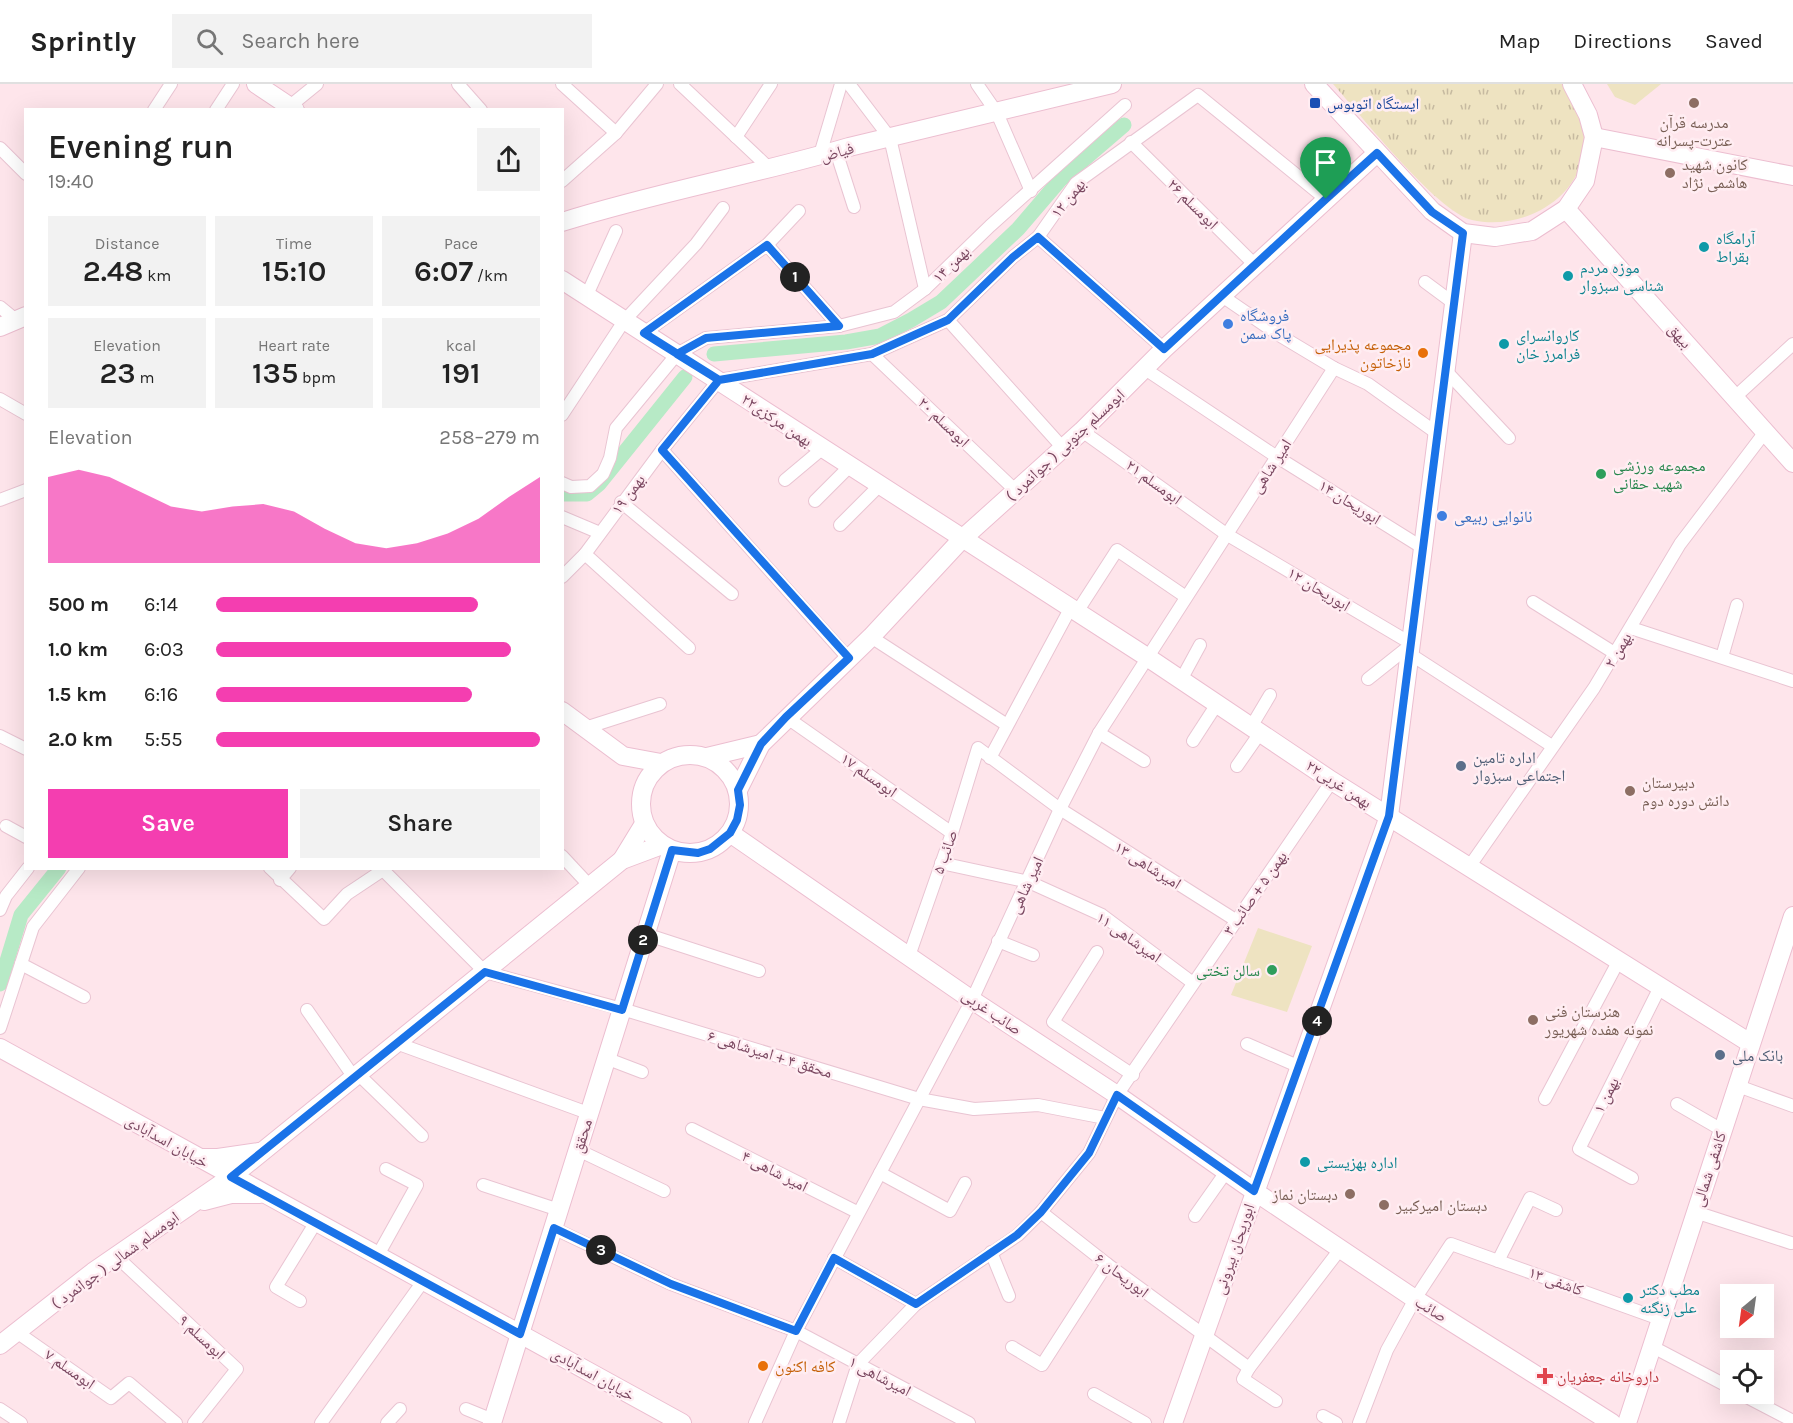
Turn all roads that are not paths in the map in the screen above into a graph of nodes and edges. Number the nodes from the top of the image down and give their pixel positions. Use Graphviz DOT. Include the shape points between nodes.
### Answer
graph roads {
  1 [pos="171,84"];
  2 [pos="234,84"];
  3 [pos="256,84"];
  4 [pos="317,84"];
  5 [pos="458,84"];
  6 [pos="562,84"];
  7 [pos="657,84"];
  8 [pos="680,84"];
  9 [pos="771,84"];
  10 [pos="841,84"];
  11 [pos="849,84"];
  12 [pos="977,84"];
  13 [pos="1112,84"];
  14 [pos="1314,84"];
  15 [pos="1572,84"];
  16 [pos="1125,105"];
  17 [pos="155,108"];
  18 [pos="217,108"];
  19 [pos="292,108"];
  20 [pos="479,108"];
  21 [pos="997,113"];
  22 [pos="616,134"];
  23 [pos="736,137"];
  24 [pos="1594,137"];
  25 [pos="890,138"];
  26 [pos="1131,142"];
  27 [pos="0,148"];
  28 [pos="1377,153"];
  29 [pos="828,154"];
  30 [pos="768,167"];
  31 [pos="24,172"];
  32 [pos="1793,176"];
  33 [pos="564,179"];
  34 [pos="1031,191"];
  35 [pos="1326,199"];
  36 [pos="854,207"];
  37 [pos="723,208"];
  38 [pos="1566,209"];
  39 [pos="799,211"];
  40 [pos="564,221"];
  41 [pos="616,231"];
  42 [pos="1463,233"];
  43 [pos="1038,237"];
  44 [pos="767,245"];
  45 [pos="1255,266"];
  46 [pos="564,281"];
  47 [pos="1425,282"];
  48 [pos="925,289"];
  49 [pos="1222,296"];
  50 [pos="586,297"];
  51 [pos="1452,302"];
  52 [pos="0,307"];
  53 [pos="948,320"];
  54 [pos="624,321"];
  55 [pos="17,323"];
  56 [pos="839,326"];
  57 [pos="644,333"];
  58 [pos="1793,344"];
  59 [pos="1164,349"];
  60 [pos="677,354"];
  61 [pos="872,354"];
  62 [pos="1334,368"];
  63 [pos="1145,369"];
  64 [pos="1447,372"];
  65 [pos="719,380"];
  66 [pos="1734,398"];
  67 [pos="0,399"];
  68 [pos="564,412"];
  69 [pos="24,413"];
  70 [pos="1082,430"];
  71 [pos="1765,432"];
  72 [pos="1438,434"];
  73 [pos="1509,438"];
  74 [pos="1063,448"];
  75 [pos="822,449"];
  76 [pos="662,450"];
  77 [pos="1277,457"];
  78 [pos="1793,463"];
  79 [pos="849,467"];
  80 [pos="785,480"];
  81 [pos="564,484"];
  82 [pos="879,486"];
  83 [pos="24,491"];
  84 [pos="1016,491"];
  85 [pos="0,500"];
  86 [pos="815,501"];
  87 [pos="621,502"];
  88 [pos="564,518"];
  89 [pos="840,525"];
  90 [pos="600,533"];
  91 [pos="1226,534"];
  92 [pos="962,539"];
  93 [pos="1423,548"];
  94 [pos="585,554"];
  95 [pos="564,575"];
  96 [pos="732,594"];
  97 [pos="1186,597"];
  98 [pos="1533,602"];
  99 [pos="1737,605"];
  100 [pos="1074,610"];
  101 [pos="1631,628"];
  102 [pos="871,637"];
  103 [pos="1200,645"];
  104 [pos="689,648"];
  105 [pos="1411,649"];
  106 [pos="1616,654"];
  107 [pos="1147,657"];
  108 [pos="1722,657"];
  109 [pos="849,658"];
  110 [pos="1368,679"];
  111 [pos="1181,680"];
  112 [pos="1793,681"];
  113 [pos="1270,695"];
  114 [pos="660,704"];
  115 [pos="1217,704"];
  116 [pos="564,712"];
  117 [pos="786,717"];
  118 [pos="1007,725"];
  119 [pos="585,728"];
  120 [pos="1256,730"];
  121 [pos="1099,733"];
  122 [pos="0,736"];
  123 [pos="1193,741"];
  124 [pos="761,744"];
  125 [pos="1552,746"];
  126 [pos="24,748"];
  127 [pos="978,748"];
  128 [pos="623,756"];
  129 [pos="707,757"];
  130 [pos="990,758"];
  131 [pos="1144,761"];
  132 [pos="661,763"];
  133 [pos="1237,766"];
  134 [pos="1332,781"];
  135 [pos="642,790"];
  136 [pos="738,790"];
  137 [pos="1060,809"];
  138 [pos="1389,816"];
  139 [pos="644,824"];
  140 [pos="6,826"];
  141 [pos="952,832"];
  142 [pos="730,833"];
  143 [pos="24,836"];
  144 [pos="667,847"];
  145 [pos="564,858"];
  146 [pos="622,860"];
  147 [pos="941,863"];
  148 [pos="1469,867"];
  149 [pos="26,870"];
  150 [pos="77,870"];
  151 [pos="272,870"];
  152 [pos="288,870"];
  153 [pos="388,871"];
  154 [pos="280,880"];
  155 [pos="1029,882"];
  156 [pos="589,885"];
  157 [pos="3,895"];
  158 [pos="0,910"];
  159 [pos="1793,916"];
  160 [pos="1237,921"];
  161 [pos="645,934"];
  162 [pos="998,941"];
  163 [pos="1097,952"];
  164 [pos="1033,955"];
  165 [pos="909,956"];
  166 [pos="1618,962"];
  167 [pos="21,964"];
  168 [pos="759,971"];
  169 [pos="485,972"];
  170 [pos="1193,983"];
  171 [pos="1660,987"];
  172 [pos="84,997"];
  173 [pos="972,1000"];
  174 [pos="308,1010"];
  175 [pos="622,1010"];
  176 [pos="0,1029"];
  177 [pos="396,1043"];
  178 [pos="1750,1043"];
  179 [pos="1247,1044"];
  180 [pos="0,1048"];
  181 [pos="608,1059"];
  182 [pos="1300,1067"];
  183 [pos="642,1072"];
  184 [pos="356,1075"];
  185 [pos="1132,1075"];
  186 [pos="1738,1086"];
  187 [pos="1117,1095"];
  188 [pos="919,1099"];
  189 [pos="1545,1099"];
  190 [pos="1677,1104"];
  191 [pos="1793,1106"];
  192 [pos="588,1113"];
  193 [pos="1105,1118"];
  194 [pos="692,1129"];
  195 [pos="1722,1130"];
  196 [pos="422,1136"];
  197 [pos="578,1150"];
  198 [pos="261,1152"];
  199 [pos="197,1157"];
  200 [pos="386,1169"];
  201 [pos="1226,1172"];
  202 [pos="880,1173"];
  203 [pos="231,1177"];
  204 [pos="1632,1178"];
  205 [pos="965,1183"];
  206 [pos="483,1185"];
  207 [pos="664,1191"];
  208 [pos="1254,1191"];
  209 [pos="264,1194"];
  210 [pos="191,1205"];
  211 [pos="559,1210"];
  212 [pos="1556,1210"];
  213 [pos="857,1212"];
  214 [pos="1041,1212"];
  215 [pos="1695,1212"];
  216 [pos="1195,1216"];
  217 [pos="316,1222"];
  218 [pos="554,1228"];
  219 [pos="1791,1243"];
  220 [pos="1341,1248"];
  221 [pos="991,1252"];
  222 [pos="378,1255"];
  223 [pos="117,1257"];
  224 [pos="834,1258"];
  225 [pos="1498,1260"];
  226 [pos="1107,1264"];
  227 [pos="424,1280"];
  228 [pos="1009,1296"];
  229 [pos="1415,1299"];
  230 [pos="300,1302"];
  231 [pos="916,1304"];
  232 [pos="1660,1319"];
  233 [pos="796,1331"];
  234 [pos="18,1333"];
  235 [pos="520,1334"];
  236 [pos="1205,1335"];
  237 [pos="0,1345"];
  238 [pos="1652,1346"];
  239 [pos="1012,1347"];
  240 [pos="858,1364"];
  241 [pos="1249,1368"];
  242 [pos="1720,1382"];
  243 [pos="1094,1394"];
  244 [pos="1276,1401"];
  245 [pos="1760,1404"];
  246 [pos="0,1409"];
  247 [pos="400,1409"];
  248 [pos="466,1409"];
  249 [pos="1323,1416"];
  250 [pos="326,1421"];
  251 [pos="493,1421"];
  252 [pos="1793,1421"];
  253 [pos="966,1422"];
  254 [pos="21,1423"];
  255 [pos="176,1423"];
  256 [pos="194,1423"];
  257 [pos="387,1423"];
  258 [pos="682,1423"];
  259 [pos="755,1423"];
  260 [pos="839,1423"];
  261 [pos="1145,1423"];
  262 [pos="1173,1423"];
  263 [pos="1336,1423"];
  264 [pos="1359,1423"];
  265 [pos="1612,1423"];
  266 [pos="1627,1423"];
  1 -- 17 [label="street"];
  2 -- 18 [label="street"];
  3 -- 19 [label="street"];
  4 -- 19 [label="street"];
  5 -- 20 [label="street"];
  6 -- 22 [label="street"];
  7 -- 22 [label="street"];
  8 -- 23 [label="street"];
  9 -- 23 [label="street"];
  10 -- 29 [label="street"];
  11 -- 25 [label="street"];
  12 -- 21 [label="street"];
  13 -- 21 [label="street, فیاض"];
  14 -- 28 [label="street"];
  15 -- 24 [label="street"];
  16 -- 34 [label="street, بهمن ۱۴"];
  21 -- 25 [label="street, فیاض"];
  21 -- 34 [label="street"];
  22 -- 33 [label="street"];
  23 -- 30 [label="street"];
  24 -- 32 [label="street"];
  24 -- 38 [label="street" via="1585,181"];
  25 -- 29 [label="street, فیاض"];
  25 -- 48 [label="street"];
  26 -- 35 [label="street, بهمن ۱۲" via="1198,95"];
  26 -- 43 [label="street, بهمن ۱۲" via="1076,183"];
  26 -- 45 [label="street, ابومسلم ۲۶"];
  27 -- 31 [label="street"];
  28 -- 35 [label="street, ابومسلم جنوبی ( جوانمرد )"];
  28 -- 42 [label="street" via="1432,212"];
  29 -- 30 [label="street, فیاض"];
  29 -- 36 [label="street"];
  30 -- 40 [label="street, فیاض" via="617,204"];
  34 -- 48 [label="street, بهمن ۱۴"];
  35 -- 45 [label="street, ابومسلم جنوبی ( جوانمرد )"];
  37 -- 54 [label="street" via="696,244"];
  38 -- 42 [label="street" via="1532,231 1495,237"];
  38 -- 66 [label="street, بیهق"];
  39 -- 44 [label="street"];
  41 -- 50 [label="street"];
  42 -- 51 [label="street, ابوریحان بیرونی"];
  43 -- 53 [label="street, بهمن ۱۲"];
  43 -- 59 [label="street"];
  44 -- 56 [label="street"];
  44 -- 57 [label="street"];
  45 -- 49 [label="street, ابومسلم جنوبی ( جوانمرد )"];
  46 -- 50 [label="street, ۲۲بهمن مرکزی"];
  47 -- 51 [label="street"];
  48 -- 56 [label="street, بهمن ۱۴" via="894,312"];
  49 -- 59 [label="street, ابومسلم جنوبی ( جوانمرد )"];
  49 -- 62 [label="street"];
  50 -- 54 [label="street, ۲۲بهمن مرکزی"];
  51 -- 64 [label="street, ابوریحان بیرونی"];
  52 -- 55 [label="street"];
  53 -- 61 [label="street, بهمن ۱۲"];
  53 -- 74 [label="street"];
  54 -- 57 [label="street, ۲۲بهمن مرکزی"];
  54 -- 68 [label="street"];
  56 -- 60 [label="street, بهمن ۱۴" via="706,338"];
  57 -- 60 [label="street, ۲۲بهمن مرکزی"];
  58 -- 66 [label="street"];
  59 -- 63 [label="street, ابومسلم جنوبی ( جوانمرد )"];
  60 -- 65 [label="street, ۲۲بهمن مرکزی"];
  60 -- 81 [label="street" via="615,429 603,474 590,486"];
  61 -- 65 [label="street, بهمن ۱۲"];
  61 -- 84 [label="street, ابومسلم ۲۰"];
  62 -- 72 [label="street" via="1368,384"];
  62 -- 77 [label="street, امیر شاهی"];
  63 -- 70 [label="street, ابومسلم جنوبی ( جوانمرد )"];
  63 -- 77 [label="street, ابوریحان ۱۴"];
  64 -- 72 [label="street, ابوریحان بیرونی"];
  64 -- 73 [label="street"];
  65 -- 75 [label="street, ۲۲بهمن مرکزی"];
  65 -- 76 [label="street, بهمن ۱۹"];
  66 -- 71 [label="street, بیهق"];
  67 -- 69 [label="street"];
  70 -- 74 [label="street, ابومسلم جنوبی ( جوانمرد )"];
  70 -- 91 [label="street, ابومسلم ۲۱"];
  71 -- 78 [label="street, بیهق"];
  71 -- 101 [label="street, بهمن ۲" via="1680,544"];
  72 -- 93 [label="street, ابوریحان بیرونی"];
  74 -- 84 [label="street, ابومسلم جنوبی ( جوانمرد )"];
  75 -- 79 [label="street, ۲۲بهمن مرکزی"];
  75 -- 80 [label="street"];
  76 -- 87 [label="street, بهمن ۱۹"];
  76 -- 109 [label="street"];
  77 -- 91 [label="street, امیر شاهی"];
  77 -- 93 [label="street, ابوریحان ۱۴"];
  79 -- 82 [label="street, ۲۲بهمن مرکزی"];
  79 -- 86 [label="street"];
  82 -- 89 [label="street"];
  82 -- 92 [label="street, ۲۲بهمن مرکزی"];
  83 -- 85 [label="street"];
  84 -- 92 [label="street, ابومسلم جنوبی ( جوانمرد )"];
  87 -- 90 [label="street, بهمن ۱۹"];
  87 -- 96 [label="street"];
  88 -- 90 [label="street"];
  90 -- 94 [label="street, بهمن ۱۹"];
  91 -- 97 [label="street, امیر شاهی"];
  91 -- 105 [label="street, ابوریحان ۱۲"];
  92 -- 100 [label="street, ۲۲بهمن غربی"];
  92 -- 102 [label="street, ابومسلم جنوبی ( جوانمرد )"];
  93 -- 105 [label="street, ابوریحان بیرونی"];
  94 -- 95 [label="street, بهمن ۱۹"];
  94 -- 104 [label="street"];
  97 -- 100 [label="street" via="1117,550"];
  97 -- 107 [label="street, امیر شاهی"];
  98 -- 106 [label="street"];
  99 -- 108 [label="street"];
  100 -- 107 [label="street, ۲۲بهمن غربی"];
  100 -- 118 [label="street"];
  101 -- 106 [label="street, بهمن ۲"];
  101 -- 108 [label="street"];
  102 -- 109 [label="street, ابومسلم جنوبی ( جوانمرد )"];
  102 -- 118 [label="street"];
  103 -- 111 [label="street"];
  105 -- 110 [label="street"];
  105 -- 125 [label="street, ابوریحان ۱۲"];
  105 -- 138 [label="street, ابوریحان بیرونی"];
  106 -- 125 [label="street, بهمن ۲"];
  107 -- 111 [label="street, ۲۲بهمن غربی"];
  107 -- 121 [label="street, امیر شاهی"];
  108 -- 112 [label="street"];
  109 -- 117 [label="street, ابومسلم جنوبی ( جوانمرد )"];
  111 -- 115 [label="street, ۲۲بهمن غربی"];
  113 -- 120 [label="street"];
  114 -- 119 [label="street"];
  115 -- 120 [label="street, ۲۲بهمن غربی"];
  115 -- 123 [label="street"];
  116 -- 119 [label="street"];
  117 -- 124 [label="street, ابومسلم جنوبی ( جوانمرد )"];
  117 -- 141 [label="street, ابومسلم ۱۷"];
  118 -- 130 [label="street"];
  119 -- 128 [label="street"];
  120 -- 133 [label="street"];
  120 -- 134 [label="street, ۲۲بهمن غربی"];
  121 -- 131 [label="street"];
  121 -- 137 [label="street, امیر شاهی"];
  122 -- 126 [label="street"];
  124 -- 129 [label="street"];
  124 -- 136 [label="street, ابومسلم جنوبی ( جوانمرد )"];
  125 -- 148 [label="street, بهمن ۲"];
  127 -- 130 [label="street, امیرشاهی ۱۳"];
  127 -- 141 [label="street, صائب ۵"];
  128 -- 132 [label="street"];
  128 -- 135 [label="street"];
  129 -- 132 [label="street" via="675,756"];
  129 -- 136 [label="street" via="731,776"];
  130 -- 137 [label="street, امیرشاهی ۱۳"];
  132 -- 135 [label="street"];
  134 -- 138 [label="street, ۲۲بهمن غربی"];
  134 -- 160 [label="street, بهمن ۵ + صائب ۳"];
  135 -- 139 [label="street"];
  136 -- 142 [label="street" via="740,805"];
  137 -- 155 [label="street, امیر شاهی"];
  137 -- 160 [label="street, امیرشاهی ۱۳"];
  138 -- 148 [label="street, ۲۲بهمن غربی"];
  138 -- 182 [label="street, ابوریحان بیرونی"];
  139 -- 144 [label="street"];
  139 -- 146 [label="street"];
  140 -- 143 [label="street"];
  141 -- 147 [label="street, صائب ۵"];
  142 -- 144 [label="street" via="704,851 685,853"];
  142 -- 165 [label="street, صائب غربی"];
  144 -- 146 [label="street"];
  144 -- 161 [label="street, محقق"];
  145 -- 156 [label="street"];
  146 -- 156 [label="street, ابومسلم شمالی ( جوانمرد )"];
  147 -- 155 [label="street, امیرشاهی ۱۱"];
  147 -- 165 [label="street, صائب ۵"];
  148 -- 166 [label="street, ۲۲بهمن غربی"];
  149 -- 157 [label="street"];
  150 -- 167 [label="street" via="33,927"];
  151 -- 154 [label="street"];
  152 -- 154 [label="street"];
  153 -- 154 [label="street" via="347,894 324,919"];
  153 -- 169 [label="street"];
  155 -- 162 [label="street, امیر شاهی"];
  155 -- 170 [label="street, امیرشاهی ۱۱" via="1102,915"];
  156 -- 169 [label="street, ابومسلم شمالی ( جوانمرد )"];
  157 -- 158 [label="street"];
  159 -- 178 [label="street, کاشفی شمالی"];
  160 -- 170 [label="street, بهمن ۵ + صائب ۳"];
  161 -- 168 [label="street"];
  161 -- 175 [label="street, محقق"];
  162 -- 164 [label="street"];
  162 -- 173 [label="street, امیر شاهی"];
  163 -- 185 [label="street" via="1053,1022"];
  165 -- 173 [label="street, صائب غربی"];
  166 -- 171 [label="street, ۲۲بهمن غربی"];
  166 -- 189 [label="street"];
  167 -- 172 [label="street"];
  167 -- 176 [label="street"];
  169 -- 175 [label="street, محقق ۴ + امیرشاهی ۶"];
  169 -- 177 [label="street, ابومسلم شمالی ( جوانمرد )"];
  170 -- 185 [label="street, بهمن ۵ + صائب ۳"];
  171 -- 178 [label="street, ۲۲بهمن غربی"];
  171 -- 204 [label="street, بهمن ۱" via="1579,1149"];
  173 -- 187 [label="street, صائب غربی"];
  173 -- 188 [label="street, امیر شاهی"];
  174 -- 184 [label="street"];
  175 -- 181 [label="street, محقق"];
  175 -- 188 [label="street, محقق ۴ + امیرشاهی ۶"];
  177 -- 184 [label="street, ابومسلم شمالی ( جوانمرد )"];
  177 -- 192 [label="street"];
  178 -- 186 [label="street, کاشفی شمالی"];
  179 -- 182 [label="street"];
  180 -- 199 [label="street, خیابان اسدآبادی"];
  181 -- 183 [label="street"];
  181 -- 192 [label="street, محقق"];
  182 -- 208 [label="street, ابوریحان بیرونی"];
  184 -- 196 [label="street"];
  184 -- 198 [label="street, ابومسلم شمالی ( جوانمرد )"];
  185 -- 187 [label="street, بهمن ۵ + صائب ۳"];
  186 -- 191 [label="street"];
  186 -- 195 [label="street, کاشفی شمالی"];
  187 -- 193 [label="street, بهمن ۵ + صائب ۳"];
  187 -- 201 [label="street, صائب غربی"];
  188 -- 193 [label="street, محقق ۴ + امیرشاهی ۶" via="974,1109 1038,1105"];
  188 -- 202 [label="street, امیر شاهی"];
  190 -- 195 [label="street"];
  192 -- 197 [label="street, محقق"];
  193 -- 214 [label="street, بهمن ۵ + صائب ۳" via="1089,1153"];
  194 -- 213 [label="street, امیر شاهی ۴"];
  195 -- 215 [label="street, کاشفی شمالی"];
  197 -- 207 [label="street"];
  197 -- 211 [label="street, محقق"];
  198 -- 199 [label="street"];
  198 -- 203 [label="street, ابومسلم شمالی ( جوانمرد )"];
  199 -- 203 [label="street, خیابان اسدآبادی"];
  200 -- 222 [label="street" via="417,1185"];
  201 -- 208 [label="street, صائب غربی"];
  201 -- 216 [label="street"];
  202 -- 205 [label="street" via="950,1211"];
  202 -- 213 [label="street, امیر شاهی"];
  203 -- 209 [label="street, خیابان اسدآبادی"];
  203 -- 210 [label="street, ابومسلم شمالی ( جوانمرد )"];
  206 -- 211 [label="street"];
  208 -- 220 [label="street, صائب"];
  208 -- 236 [label="street, ابوریحان بیرونی"];
  209 -- 210 [label="street" via="231,1194"];
  209 -- 217 [label="street, خیابان اسدآبادی"];
  210 -- 223 [label="street, ابومسلم شمالی ( جوانمرد )"];
  211 -- 218 [label="street, محقق"];
  212 -- 225 [label="street" via="1530,1198"];
  213 -- 224 [label="street, امیر شاهی"];
  214 -- 221 [label="street, بهمن ۵ + صائب ۳"];
  214 -- 226 [label="street, ابوریحان ۶"];
  215 -- 219 [label="street"];
  215 -- 232 [label="street, کاشفی شمالی"];
  217 -- 222 [label="street, خیابان اسدآبادی"];
  217 -- 230 [label="street" via="276,1287"];
  218 -- 233 [label="street, امیرشاهی ۱" via="671,1284"];
  218 -- 235 [label="street, محقق"];
  220 -- 229 [label="street, صائب"];
  220 -- 241 [label="street"];
  221 -- 228 [label="street"];
  221 -- 231 [label="street, بهمن ۵ + صائب ۳"];
  222 -- 227 [label="street, خیابان اسدآبادی"];
  223 -- 234 [label="street, ابومسلم شمالی ( جوانمرد )"];
  223 -- 256 [label="street, ابومسلم ۹" via="237,1370"];
  224 -- 231 [label="street"];
  224 -- 233 [label="street, امیر شاهی"];
  225 -- 229 [label="street, کاشفی ۱۳" via="1450,1244"];
  225 -- 232 [label="street, کاشفی ۱۳"];
  226 -- 236 [label="street, ابوریحان ۶"];
  226 -- 239 [label="street" via="1042,1365"];
  227 -- 235 [label="street, خیابان اسدآبادی"];
  227 -- 250 [label="street"];
  229 -- 264 [label="street" via="1387,1350"];
  229 -- 265 [label="street, صائب"];
  231 -- 240 [label="street, بهمن ۵ + صائب ۳"];
  232 -- 238 [label="street, کاشفی شمالی"];
  233 -- 240 [label="street, امیرشاهی ۱"];
  233 -- 259 [label="street, امیر شاهی"];
  234 -- 237 [label="street, ابومسلم شمالی ( جوانمرد )"];
  234 -- 255 [label="street, ابومسلم ۷" via="111,1398 129,1383"];
  235 -- 251 [label="street, محقق"];
  235 -- 258 [label="street, خیابان اسدآبادی"];
  236 -- 241 [label="street, ابوریحان ۶"];
  236 -- 262 [label="street, ابوریحان بیرونی"];
  238 -- 242 [label="street"];
  238 -- 266 [label="street, کاشفی شمالی"];
  240 -- 253 [label="street, امیرشاهی ۱"];
  240 -- 260 [label="street"];
  241 -- 244 [label="street" via="1243,1379"];
  243 -- 261 [label="street"];
  245 -- 252 [label="street"];
  246 -- 254 [label="street"];
  247 -- 257 [label="street"];
  248 -- 251 [label="street"];
  249 -- 263 [label="street"];
}
